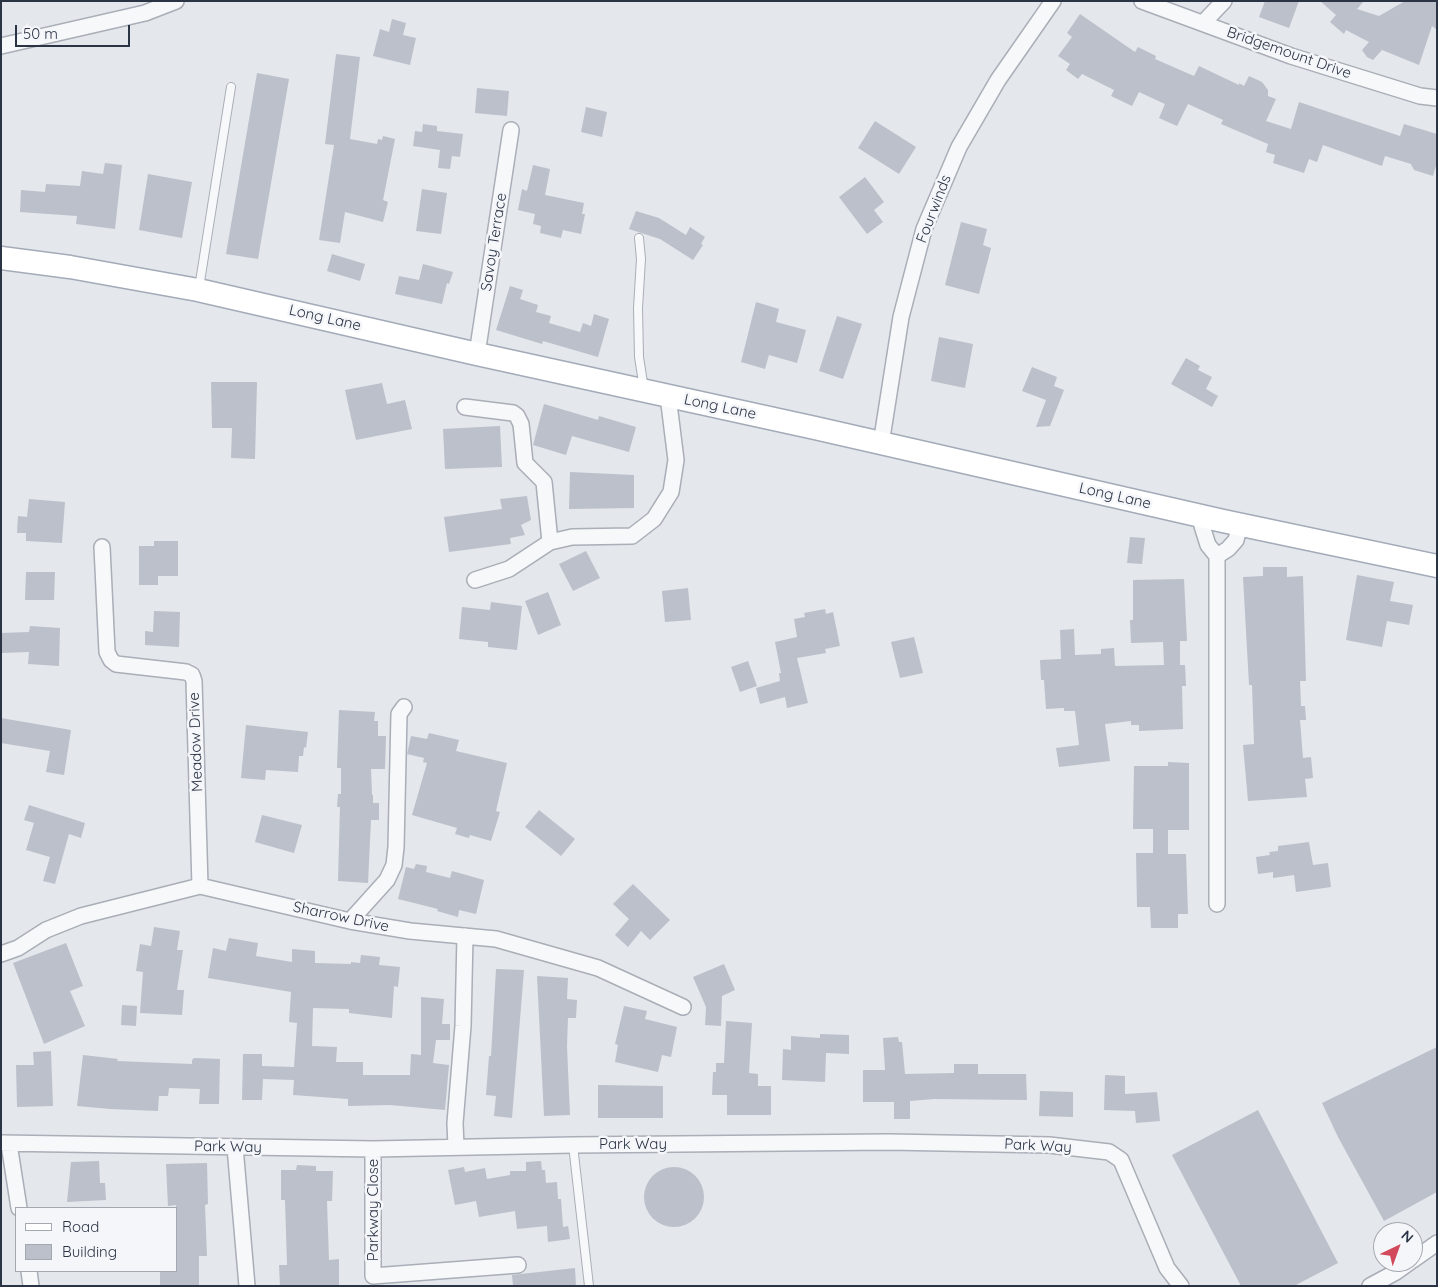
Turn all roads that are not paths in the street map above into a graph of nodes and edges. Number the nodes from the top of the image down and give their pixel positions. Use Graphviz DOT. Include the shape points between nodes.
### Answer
graph roads {
  1 [pos="176,1"];
  2 [pos="1053,1"];
  3 [pos="1142,1"];
  4 [pos="1224,1"];
  5 [pos="1204,23"];
  6 [pos="1,46"];
  7 [pos="231,87"];
  8 [pos="1437,98"];
  9 [pos="511,130"];
  10 [pos="639,238"];
  11 [pos="1,258"];
  12 [pos="198,290"];
  13 [pos="477,354"];
  14 [pos="644,391"];
  15 [pos="668,396"];
  16 [pos="465,407"];
  17 [pos="882,444"];
  18 [pos="1201,516"];
  19 [pos="1240,524"];
  20 [pos="550,542"];
  21 [pos="102,547"];
  22 [pos="1217,556"];
  23 [pos="1437,566"];
  24 [pos="475,580"];
  25 [pos="404,707"];
  26 [pos="200,886"];
  27 [pos="1217,904"];
  28 [pos="350,921"];
  29 [pos="465,936"];
  30 [pos="1,954"];
  31 [pos="682,1007"];
  32 [pos="5,1143"];
  33 [pos="573,1145"];
  34 [pos="235,1147"];
  35 [pos="456,1148"];
  36 [pos="373,1149"];
  37 [pos="19,1207"];
  38 [pos="1437,1243"];
  39 [pos="1423,1253"];
  40 [pos="518,1264"];
  41 [pos="29,1272"];
  42 [pos="1396,1272"];
  43 [pos="31,1286"];
  44 [pos="247,1286"];
  45 [pos="589,1286"];
  46 [pos="1181,1286"];
  47 [pos="1370,1286"];
  1 -- 6 [label="street" via="145,13"];
  2 -- 17 [label="street, Fourwinds" via="998,80 959,147 924,228 901,317"];
  3 -- 5 [label="street, Bridgemount Drive"];
  4 -- 5 [label="street"];
  5 -- 8 [label="street, Bridgemount Drive" via="1291,56 1420,96"];
  7 -- 12 [label="lane"];
  9 -- 13 [label="street, Savoy Terrace"];
  10 -- 14 [label="lane" via="639,357"];
  11 -- 12 [label="main road, Long Lane"];
  12 -- 13 [label="main road, Long Lane"];
  13 -- 14 [label="main road, Long Lane"];
  14 -- 15 [label="main road, Long Lane"];
  15 -- 17 [label="main road, Long Lane"];
  15 -- 20 [label="street" via="676,460 671,492 654,519 632,536 572,537"];
  16 -- 20 [label="street" via="517,416 521,424 525,463 544,482"];
  17 -- 18 [label="main road, Long Lane"];
  18 -- 19 [label="main road, Long Lane"];
  18 -- 22 [label="street" via="1208,545"];
  19 -- 22 [label="street" via="1236,540"];
  19 -- 23 [label="main road, Long Lane"];
  20 -- 24 [label="street" via="509,568"];
  21 -- 26 [label="street, Meadow Drive" via="107,652 111,660 116,664 186,672 194,680"];
  22 -- 27 [label="street"];
  25 -- 28 [label="street" via="400,714 394,865 387,880"];
  26 -- 28 [label="street, Sharrow Drive"];
  26 -- 30 [label="street, Sharrow Drive" via="81,916"];
  28 -- 29 [label="street, Sharrow Drive"];
  29 -- 31 [label="street, Sharrow Drive" via="496,939 598,968"];
  29 -- 35 [label="street"];
  32 -- 34 [label="street, Park Way"];
  32 -- 37 [label="street"];
  33 -- 35 [label="street, Park Way"];
  33 -- 45 [label="lane"];
  33 -- 46 [label="street, Park Way" via="889,1142 1049,1145 1109,1152 1121,1160 1168,1268"];
  34 -- 36 [label="street, Park Way"];
  34 -- 44 [label="street"];
  35 -- 36 [label="street, Park Way"];
  36 -- 40 [label="street, Parkway Close" via="373,1276"];
  38 -- 39 [label="street"];
  41 -- 43 [label="street"];
  42 -- 47 [label="street"];
}
